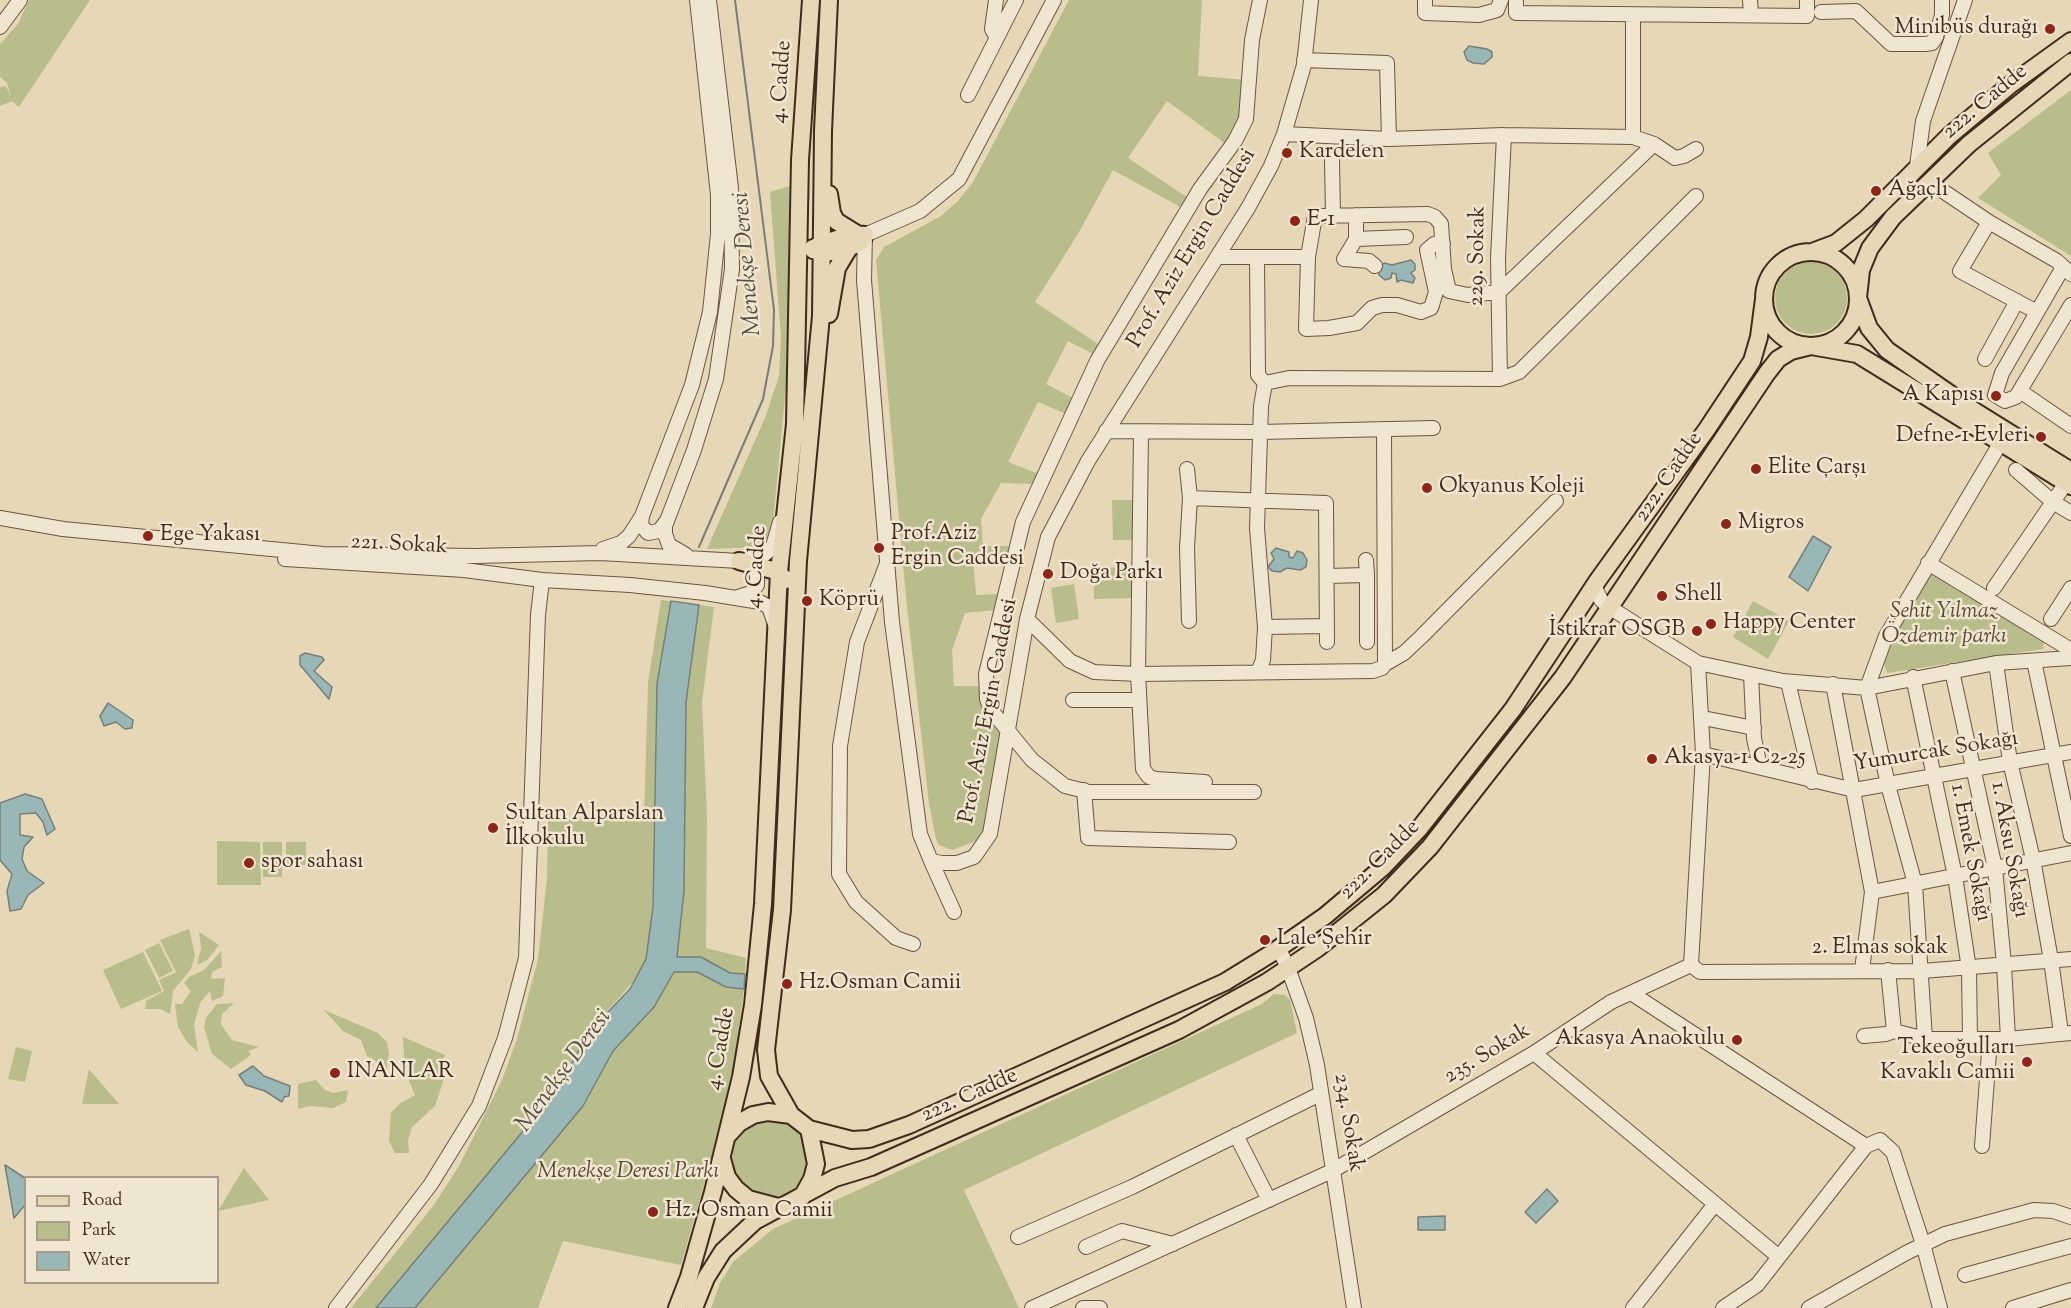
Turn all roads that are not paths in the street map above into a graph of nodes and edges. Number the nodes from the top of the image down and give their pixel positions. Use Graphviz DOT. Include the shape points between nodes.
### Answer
graph roads {
  1 [pos="20,0"];
  2 [pos="697,0"];
  3 [pos="709,0"];
  4 [pos="811,0"];
  5 [pos="829,0"];
  6 [pos="996,0"];
  7 [pos="1016,0"];
  8 [pos="1054,0"];
  9 [pos="1260,0"];
  10 [pos="1311,0"];
  11 [pos="1425,0"];
  12 [pos="1501,0"];
  13 [pos="1516,0"];
  14 [pos="1602,0"];
  15 [pos="1750,0"];
  16 [pos="1807,0"];
  17 [pos="1942,0"];
  18 [pos="1965,0"];
  19 [pos="1821,12"];
  20 [pos="1601,14"];
  21 [pos="1633,15"];
  22 [pos="1750,15"];
  23 [pos="0,27"];
  24 [pos="997,38"];
  25 [pos="2071,41"];
  26 [pos="1305,60"];
  27 [pos="2071,62"];
  28 [pos="968,95"];
  29 [pos="1284,134"];
  30 [pos="1504,135"];
  31 [pos="1633,137"];
  32 [pos="1389,139"];
  33 [pos="802,140"];
  34 [pos="1654,144"];
  35 [pos="822,147"];
  36 [pos="1696,149"];
  37 [pos="1332,159"];
  38 [pos="1917,166"];
  39 [pos="1931,183"];
  40 [pos="1696,196"];
  41 [pos="1356,214"];
  42 [pos="1333,215"];
  43 [pos="1989,222"];
  44 [pos="1406,237"];
  45 [pos="857,239"];
  46 [pos="1356,239"];
  47 [pos="1443,244"];
  48 [pos="819,248"];
  49 [pos="1812,252"];
  50 [pos="1217,257"];
  51 [pos="1308,257"];
  52 [pos="1257,258"];
  53 [pos="1375,266"];
  54 [pos="2067,271"];
  55 [pos="799,274"];
  56 [pos="1499,292"];
  57 [pos="1858,298"];
  58 [pos="1764,299"];
  59 [pos="2017,301"];
  60 [pos="2071,305"];
  61 [pos="2037,312"];
  62 [pos="1811,346"];
  63 [pos="2005,369"];
  64 [pos="817,374"];
  65 [pos="1500,379"];
  66 [pos="1265,383"];
  67 [pos="2020,391"];
  68 [pos="1999,397"];
  69 [pos="1976,412"];
  70 [pos="1992,422"];
  71 [pos="2071,426"];
  72 [pos="1433,428"];
  73 [pos="1384,429"];
  74 [pos="1106,430"];
  75 [pos="1141,432"];
  76 [pos="1260,432"];
  77 [pos="2001,442"];
  78 [pos="1187,469"];
  79 [pos="2016,470"];
  80 [pos="2070,480"];
  81 [pos="1190,498"];
  82 [pos="1257,500"];
  83 [pos="1556,501"];
  84 [pos="2054,502"];
  85 [pos="784,512"];
  86 [pos="2071,513"];
  87 [pos="642,516"];
  88 [pos="0,518"];
  89 [pos="666,522"];
  90 [pos="0,526"];
  91 [pos="591,553"];
  92 [pos="694,558"];
  93 [pos="1366,560"];
  94 [pos="745,563"];
  95 [pos="1928,563"];
  96 [pos="887,565"];
  97 [pos="779,573"];
  98 [pos="1367,575"];
  99 [pos="1327,576"];
  100 [pos="542,580"];
  101 [pos="1594,586"];
  102 [pos="1994,588"];
  103 [pos="2071,588"];
  104 [pos="738,597"];
  105 [pos="1609,608"];
  106 [pos="1027,619"];
  107 [pos="2051,619"];
  108 [pos="1189,621"];
  109 [pos="1327,626"];
  110 [pos="1264,627"];
  111 [pos="776,632"];
  112 [pos="1327,642"];
  113 [pos="1367,642"];
  114 [pos="794,643"];
  115 [pos="2071,650"];
  116 [pos="2071,658"];
  117 [pos="2034,662"];
  118 [pos="1698,663"];
  119 [pos="1996,663"];
  120 [pos="1385,664"];
  121 [pos="1952,671"];
  122 [pos="1258,672"];
  123 [pos="1138,675"];
  124 [pos="1751,675"];
  125 [pos="1913,677"];
  126 [pos="1788,682"];
  127 [pos="1833,684"];
  128 [pos="1867,688"];
  129 [pos="1073,700"];
  130 [pos="1139,700"];
  131 [pos="1703,718"];
  132 [pos="1754,728"];
  133 [pos="1009,731"];
  134 [pos="2071,752"];
  135 [pos="1703,754"];
  136 [pos="2053,757"];
  137 [pos="2010,762"];
  138 [pos="1761,767"];
  139 [pos="1972,769"];
  140 [pos="1933,777"];
  141 [pos="1205,782"];
  142 [pos="1812,782"];
  143 [pos="1888,785"];
  144 [pos="1084,790"];
  145 [pos="1854,790"];
  146 [pos="1254,792"];
  147 [pos="2071,836"];
  148 [pos="1229,842"];
  149 [pos="2071,853"];
  150 [pos="2032,859"];
  151 [pos="931,861"];
  152 [pos="1995,868"];
  153 [pos="1955,876"];
  154 [pos="1915,884"];
  155 [pos="1872,892"];
  156 [pos="954,912"];
  157 [pos="913,944"];
  158 [pos="1279,949"];
  159 [pos="2071,959"];
  160 [pos="2051,960"];
  161 [pos="1691,965"];
  162 [pos="2004,965"];
  163 [pos="1288,968"];
  164 [pos="1968,969"];
  165 [pos="1862,970"];
  166 [pos="1888,970"];
  167 [pos="1922,971"];
  168 [pos="1631,993"];
  169 [pos="1894,1031"];
  170 [pos="2066,1033"];
  171 [pos="1864,1036"];
  172 [pos="1925,1039"];
  173 [pos="1970,1039"];
  174 [pos="1990,1039"];
  175 [pos="2008,1039"];
  176 [pos="1534,1053"];
  177 [pos="1320,1094"];
  178 [pos="791,1115"];
  179 [pos="809,1129"];
  180 [pos="728,1135"];
  181 [pos="1236,1135"];
  182 [pos="1866,1146"];
  183 [pos="1982,1146"];
  184 [pos="722,1158"];
  185 [pos="1332,1171"];
  186 [pos="802,1198"];
  187 [pos="1269,1200"];
  188 [pos="1715,1203"];
  189 [pos="782,1208"];
  190 [pos="2071,1217"];
  191 [pos="1018,1238"];
  192 [pos="1173,1244"];
  193 [pos="1923,1244"];
  194 [pos="2071,1246"];
  195 [pos="1086,1247"];
  196 [pos="1779,1257"];
  197 [pos="1965,1275"];
  198 [pos="2071,1290"];
  199 [pos="336,1308"];
  200 [pos="677,1308"];
  201 [pos="694,1308"];
  202 [pos="1032,1308"];
  203 [pos="1083,1308"];
  204 [pos="1100,1308"];
  205 [pos="1354,1308"];
  206 [pos="1633,1308"];
  207 [pos="1723,1308"];
  208 [pos="1809,1308"];
  209 [pos="1940,1308"];
  210 [pos="2013,1308"];
  1 -- 23 [label="street"];
  2 -- 87 [label="street" via="717,171 713,290 692,385"];
  3 -- 89 [label="street" via="731,188 731,279 716,379"];
  4 -- 33 [label="main road, 4. Cadde"];
  5 -- 35 [label="main road, 4. Cadde"];
  6 -- 24 [label="street" via="992,29"];
  7 -- 24 [label="street"];
  8 -- 45 [label="street" via="959,179 920,211"];
  9 -- 133 [label="street" via="1252,40 1246,119 1097,361 1023,522 986,674 991,710"];
  10 -- 26 [label="street, Prof. Aziz Ergin Caddesi"];
  11 -- 12 [label="street" via="1425,14 1479,15 1497,10"];
  13 -- 20 [label="street" via="1516,14"];
  14 -- 20 [label="street"];
  15 -- 22 [label="street"];
  16 -- 22 [label="street" via="1807,16"];
  17 -- 19 [label="street" via="1935,37 1932,43 1925,44 1891,44 1856,11"];
  18 -- 38 [label="street" via="1923,121"];
  20 -- 21 [label="street"];
  21 -- 22 [label="street"];
  21 -- 31 [label="street"];
  24 -- 28 [label="street"];
  25 -- 38 [label="main road, 222. Cadde" via="2010,85"];
  26 -- 29 [label="street, Prof. Aziz Ergin Caddesi"];
  26 -- 32 [label="street" via="1387,63"];
  27 -- 39 [label="main road, 222. Cadde" via="1968,144"];
  29 -- 32 [label="street"];
  29 -- 50 [label="street, Prof. Aziz Ergin Caddesi" via="1248,208"];
  30 -- 31 [label="street"];
  30 -- 32 [label="street"];
  30 -- 56 [label="street, 229. Sokak"];
  31 -- 34 [label="street"];
  33 -- 48 [label="main road" via="809,166 808,236"];
  33 -- 55 [label="main road, 4. Cadde"];
  34 -- 36 [label="street" via="1675,158"];
  34 -- 56 [label="street"];
  35 -- 45 [label="main road" via="832,213"];
  35 -- 48 [label="main road, 4. Cadde"];
  37 -- 42 [label="street"];
  38 -- 49 [label="main road, 222. Cadde" via="1866,219 1836,243"];
  39 -- 43 [label="street"];
  39 -- 57 [label="main road, 222. Cadde" via="1893,217 1870,248 1861,270"];
  40 -- 65 [label="street" via="1519,372"];
  41 -- 42 [label="street"];
  41 -- 46 [label="street"];
  41 -- 47 [label="street" via="1435,216 1441,224"];
  42 -- 51 [label="street" via="1315,216"];
  43 -- 54 [label="street"];
  43 -- 59 [label="street" via="1960,271"];
  44 -- 46 [label="street"];
  45 -- 48 [label="main road"];
  45 -- 64 [label="main road" via="837,268"];
  45 -- 96 [label="street" via="864,280"];
  46 -- 53 [label="street" via="1344,259 1369,261"];
  47 -- 51 [label="street" via="1434,244 1427,250 1436,292 1431,308 1421,312 1397,304 1382,305 1346,327 1306,329"];
  47 -- 56 [label="street" via="1449,291 1468,295"];
  48 -- 55 [label="main road" via="806,258"];
  48 -- 64 [label="main road, 4. Cadde"];
  49 -- 57 [label="main road" via="1826,254 1849,271"];
  49 -- 58 [label="main road" via="1797,254 1781,264 1767,285"];
  50 -- 52 [label="street"];
  50 -- 74 [label="street, Prof. Aziz Ergin Caddesi"];
  51 -- 52 [label="street"];
  52 -- 66 [label="street" via="1258,375"];
  54 -- 61 [label="street"];
  55 -- 85 [label="main road, 4. Cadde" via="795,424"];
  56 -- 65 [label="street, 229. Sokak"];
  57 -- 62 [label="main road" via="1850,326 1826,343"];
  57 -- 69 [label="main road" via="1869,328 1887,350"];
  58 -- 62 [label="main road" via="1767,314 1779,331 1797,343"];
  58 -- 101 [label="main road, 222. Cadde" via="1752,361"];
  59 -- 61 [label="street"];
  59 -- 63 [label="street" via="1981,357"];
  60 -- 67 [label="street"];
  61 -- 63 [label="street"];
  62 -- 77 [label="main road" via="1857,354"];
  62 -- 105 [label="main road, 222. Cadde" via="1791,351 1773,366"];
  63 -- 68 [label="street"];
  64 -- 114 [label="main road, 4. Cadde" via="798,561"];
  65 -- 66 [label="street" via="1288,378"];
  66 -- 76 [label="street"];
  67 -- 68 [label="street" via="2016,397"];
  67 -- 71 [label="street"];
  68 -- 69 [label="street"];
  68 -- 70 [label="street"];
  69 -- 70 [label="main road"];
  70 -- 80 [label="main road"];
  72 -- 73 [label="street"];
  73 -- 76 [label="street"];
  73 -- 120 [label="street"];
  74 -- 75 [label="street"];
  74 -- 106 [label="street, Prof. Aziz Ergin Caddesi" via="1048,537"];
  75 -- 76 [label="street"];
  75 -- 123 [label="street"];
  76 -- 82 [label="street"];
  77 -- 80 [label="main road"];
  77 -- 95 [label="street"];
  78 -- 81 [label="street"];
  79 -- 84 [label="street"];
  80 -- 84 [label="street"];
  81 -- 82 [label="street"];
  81 -- 108 [label="street" via="1186,548"];
  82 -- 99 [label="street" via="1326,503"];
  82 -- 110 [label="street" via="1257,555"];
  83 -- 120 [label="street" via="1421,637"];
  84 -- 86 [label="street"];
  84 -- 102 [label="street"];
  85 -- 94 [label="street" via="772,546 765,554"];
  85 -- 97 [label="main road, 4. Cadde"];
  87 -- 89 [label="street" via="640,525 648,533 659,531"];
  87 -- 91 [label="street" via="621,543"];
  88 -- 91 [label="street" via="63,529 323,554"];
  89 -- 92 [label="street" via="669,545"];
  90 -- 100 [label="street, 221. Sokak" via="58,538 324,563 464,570"];
  91 -- 92 [label="street"];
  92 -- 94 [label="street"];
  93 -- 98 [label="street"];
  94 -- 97 [label="main road"];
  94 -- 104 [label="street" via="757,573 757,585 751,593"];
  95 -- 115 [label="street"];
  95 -- 128 [label="street" via="1886,636"];
  96 -- 151 [label="street" via="920,834"];
  96 -- 157 [label="street" via="857,642 840,746 839,874 856,902 896,938"];
  97 -- 111 [label="main road, 4. Cadde"];
  97 -- 114 [label="main road" via="788,585"];
  98 -- 99 [label="street"];
  98 -- 113 [label="street"];
  99 -- 109 [label="street"];
  100 -- 104 [label="street, 221. Sokak" via="650,586"];
  100 -- 199 [label="street" via="526,958 505,1038 478,1106 431,1184"];
  101 -- 105 [label="street"];
  101 -- 158 [label="main road, 222. Cadde" via="1513,709 1419,829 1382,868"];
  103 -- 107 [label="street"];
  104 -- 111 [label="street, 221. Sokak" via="769,607"];
  105 -- 118 [label="street"];
  105 -- 163 [label="main road, 222. Cadde" via="1563,677 1430,847 1384,895"];
  106 -- 123 [label="street" via="1070,661 1094,672"];
  106 -- 133 [label="street, Prof. Aziz Ergin Caddesi"];
  109 -- 110 [label="street"];
  109 -- 112 [label="street"];
  110 -- 122 [label="street" via="1263,660"];
  111 -- 180 [label="main road, 4. Cadde" via="762,914 750,1024"];
  114 -- 178 [label="main road, 4. Cadde" via="782,910 766,1050 769,1076"];
  116 -- 117 [label="street"];
  117 -- 119 [label="street"];
  117 -- 136 [label="street"];
  118 -- 124 [label="street"];
  118 -- 131 [label="street"];
  119 -- 121 [label="street"];
  119 -- 137 [label="street"];
  120 -- 122 [label="street" via="1373,671"];
  121 -- 125 [label="street"];
  121 -- 139 [label="street, 1. Aksu Sokağı"];
  122 -- 123 [label="street"];
  123 -- 130 [label="street"];
  124 -- 126 [label="street"];
  124 -- 132 [label="street"];
  125 -- 128 [label="street"];
  125 -- 140 [label="street, 1. Emek Sokağı"];
  126 -- 127 [label="street"];
  126 -- 142 [label="street"];
  127 -- 128 [label="street"];
  127 -- 145 [label="street"];
  128 -- 143 [label="street"];
  129 -- 130 [label="street"];
  130 -- 141 [label="street" via="1145,773 1156,779"];
  131 -- 132 [label="street"];
  131 -- 135 [label="street"];
  132 -- 138 [label="street"];
  133 -- 144 [label="street" via="1032,760 1065,786"];
  133 -- 151 [label="street, Prof. Aziz Ergin Caddesi" via="990,834 974,857 957,863"];
  134 -- 136 [label="street, Yumurcak Sokağı"];
  135 -- 138 [label="street, Yumurcak Sokağı"];
  135 -- 161 [label="street"];
  136 -- 137 [label="street, Yumurcak Sokağı"];
  136 -- 147 [label="street"];
  137 -- 139 [label="street, Yumurcak Sokağı"];
  137 -- 150 [label="street"];
  138 -- 142 [label="street, Yumurcak Sokağı"];
  139 -- 140 [label="street, Yumurcak Sokağı"];
  139 -- 152 [label="street, 1. Aksu Sokağı"];
  140 -- 143 [label="street, Yumurcak Sokağı"];
  140 -- 153 [label="street, 1. Emek Sokağı"];
  142 -- 145 [label="street, Yumurcak Sokağı"];
  143 -- 145 [label="street, Yumurcak Sokağı"];
  143 -- 154 [label="street"];
  144 -- 146 [label="street"];
  144 -- 148 [label="street" via="1088,838"];
  145 -- 155 [label="street"];
  149 -- 150 [label="street"];
  150 -- 152 [label="street"];
  150 -- 160 [label="street"];
  151 -- 156 [label="street"];
  152 -- 153 [label="street"];
  152 -- 162 [label="street, 1. Aksu Sokağı"];
  153 -- 154 [label="street"];
  153 -- 164 [label="street, 1. Emek Sokağı"];
  154 -- 155 [label="street"];
  154 -- 167 [label="street"];
  155 -- 165 [label="street"];
  158 -- 163 [label="street, 234. Sokak"];
  158 -- 179 [label="main road, 222. Cadde" via="1225,981 909,1125 870,1139 852,1140"];
  159 -- 160 [label="street, 2. Elmas sokak"];
  160 -- 162 [label="street, 2. Elmas sokak"];
  160 -- 170 [label="street"];
  161 -- 165 [label="street, 2. Elmas sokak" via="1700,972"];
  161 -- 168 [label="street, 235. Sokak"];
  162 -- 164 [label="street, 2. Elmas sokak"];
  162 -- 175 [label="street, 1. Aksu Sokağı"];
  163 -- 177 [label="street, 234. Sokak" via="1306,1018"];
  163 -- 186 [label="main road, 222. Cadde" via="1179,1030 871,1167 835,1178"];
  164 -- 167 [label="street, 2. Elmas sokak"];
  164 -- 173 [label="street, 1. Emek Sokağı"];
  165 -- 166 [label="street, 2. Elmas sokak"];
  166 -- 167 [label="street, 2. Elmas sokak"];
  166 -- 169 [label="street"];
  167 -- 172 [label="street"];
  168 -- 176 [label="street, 235. Sokak"];
  168 -- 182 [label="street"];
  169 -- 171 [label="street"];
  169 -- 172 [label="street"];
  170 -- 175 [label="street"];
  172 -- 173 [label="street"];
  173 -- 174 [label="street"];
  174 -- 175 [label="street"];
  174 -- 183 [label="street"];
  176 -- 185 [label="street, 235. Sokak"];
  176 -- 188 [label="street"];
  177 -- 181 [label="street"];
  177 -- 185 [label="street, 234. Sokak"];
  178 -- 179 [label="main road"];
  178 -- 180 [label="main road" via="753,1115"];
  179 -- 186 [label="main road" via="816,1164"];
  180 -- 184 [label="main road"];
  181 -- 187 [label="street"];
  181 -- 191 [label="street"];
  182 -- 193 [label="street" via="1880,1140 1893,1152"];
  182 -- 196 [label="street"];
  184 -- 189 [label="main road" via="727,1177 736,1189 748,1199"];
  184 -- 200 [label="main road"];
  185 -- 187 [label="street, 235. Sokak"];
  185 -- 205 [label="street, 234. Sokak"];
  186 -- 189 [label="main road"];
  187 -- 192 [label="street, 235. Sokak"];
  188 -- 196 [label="street"];
  188 -- 206 [label="street"];
  189 -- 201 [label="main road" via="755,1221 723,1251"];
  190 -- 193 [label="street" via="2034,1210 1945,1234"];
  192 -- 195 [label="street" via="1122,1231"];
  192 -- 202 [label="street, 235. Sokak"];
  193 -- 208 [label="street"];
  193 -- 209 [label="street"];
  194 -- 197 [label="street"];
  196 -- 207 [label="street" via="1757,1285"];
  198 -- 210 [label="street"];
  203 -- 204 [label="street"];
}
